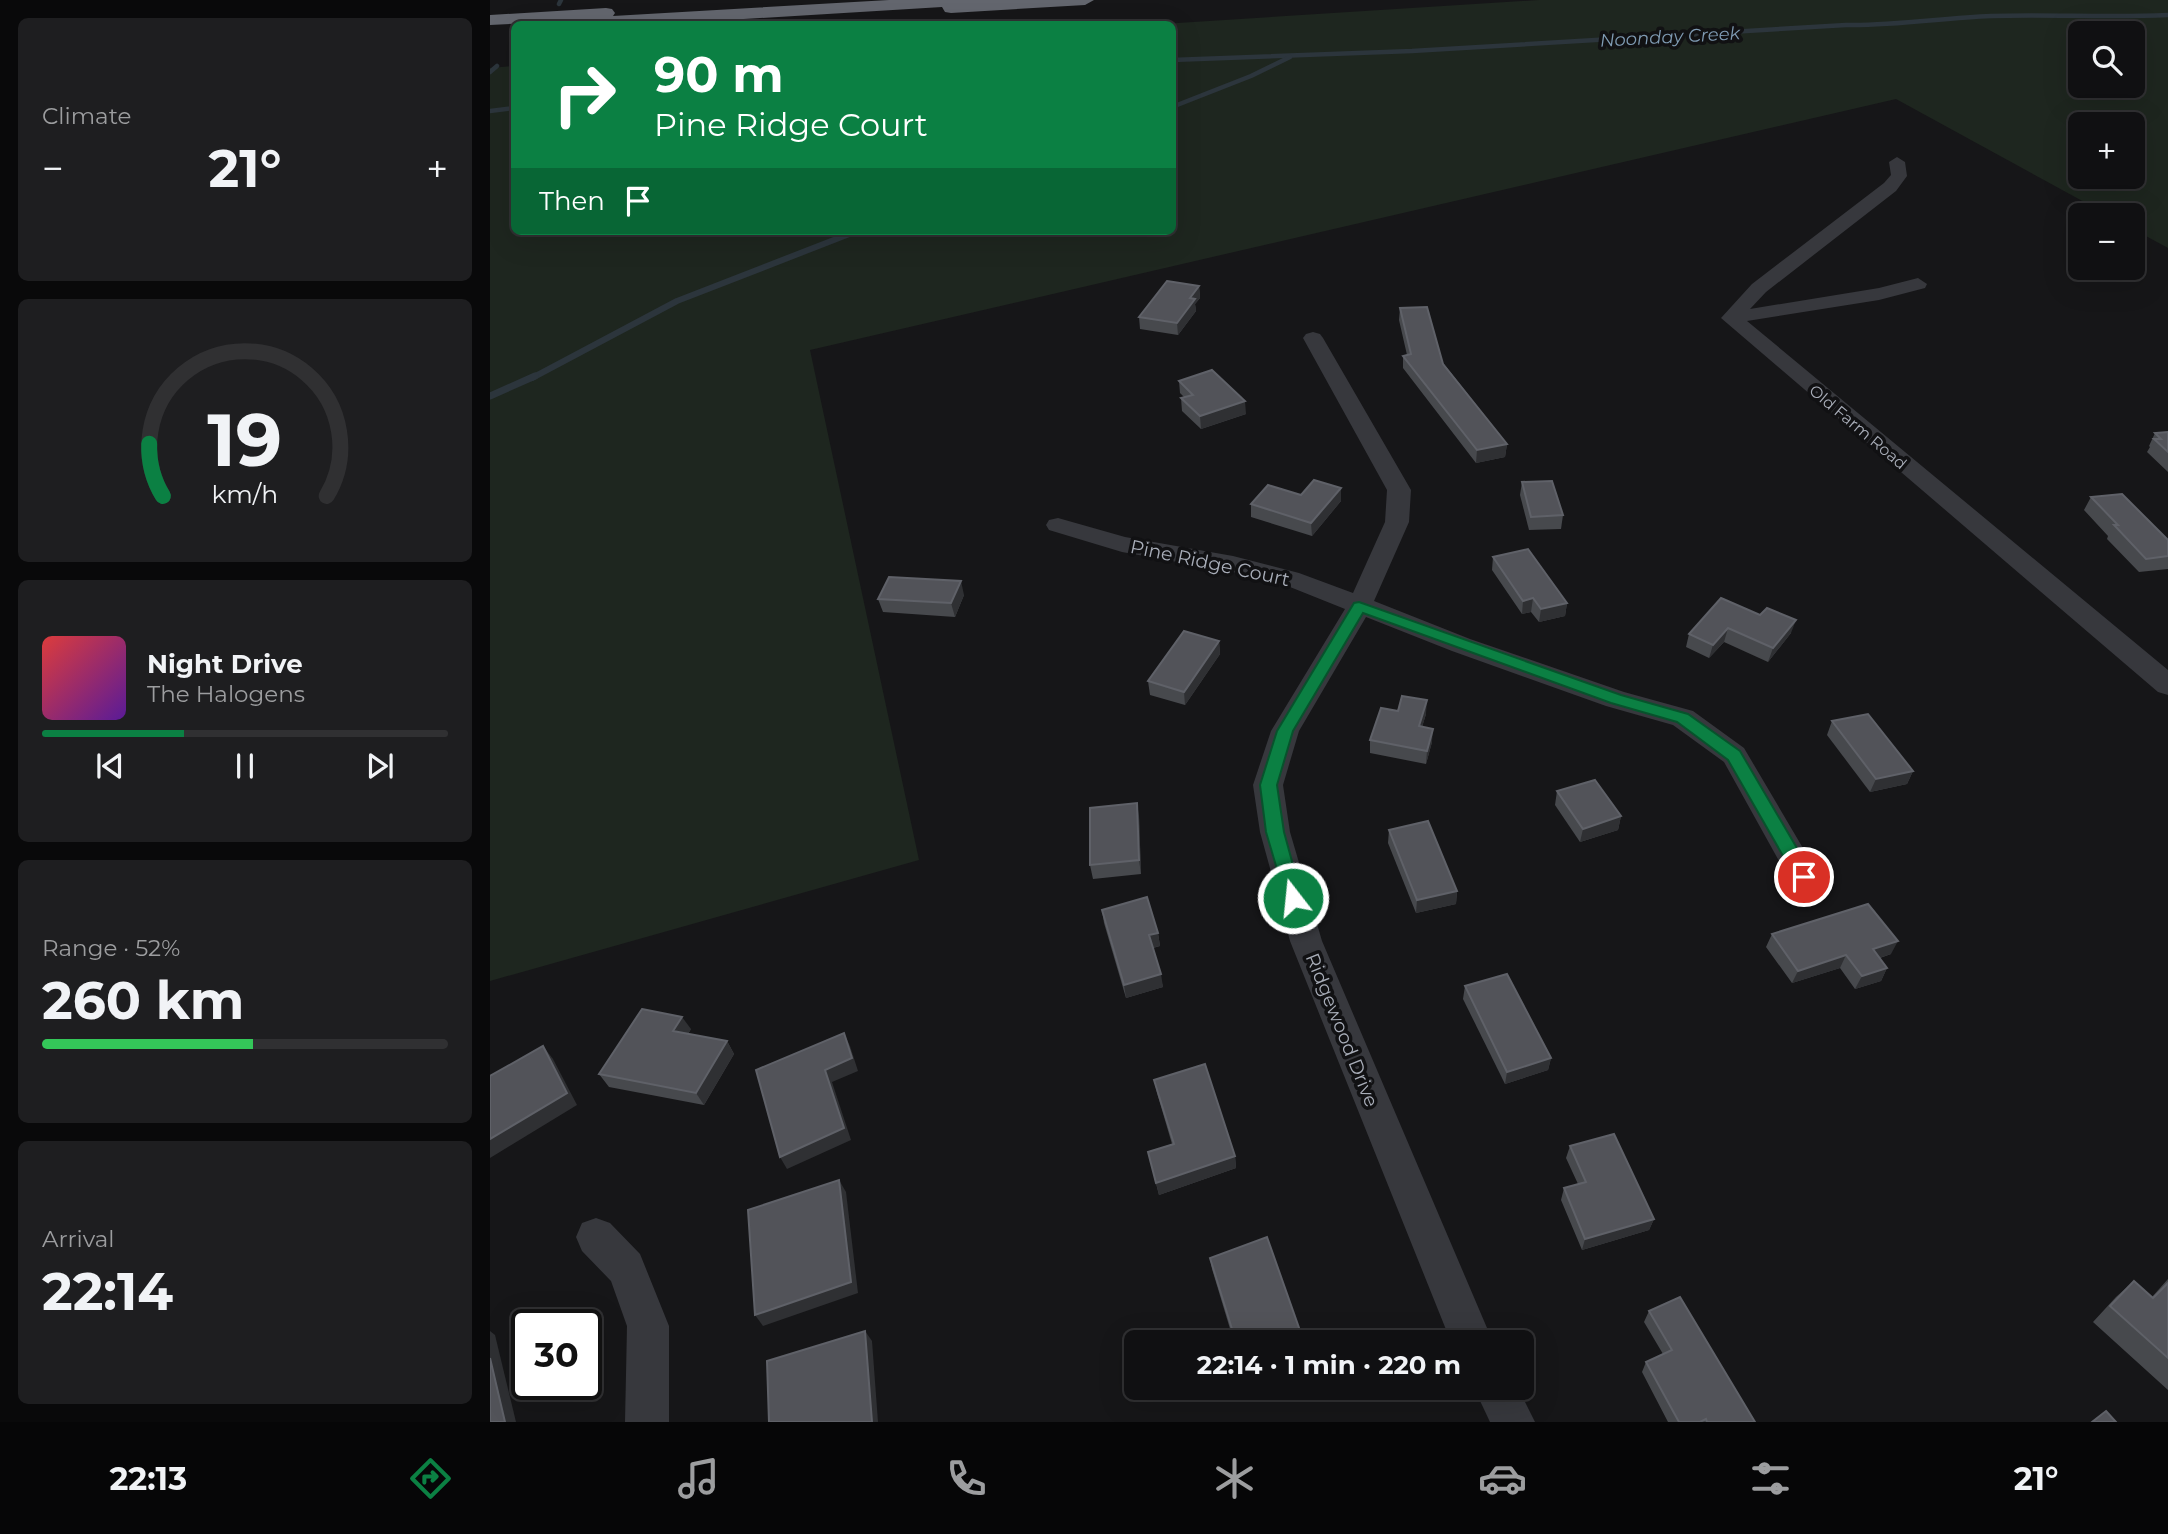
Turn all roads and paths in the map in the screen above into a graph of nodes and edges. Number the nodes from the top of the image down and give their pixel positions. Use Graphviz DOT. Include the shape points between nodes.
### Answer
graph roads {
  1 [pos="818,0"];
  2 [pos="978,0"];
  3 [pos="1085,0"];
  4 [pos="490,20"];
  5 [pos="628,21"];
  6 [pos="750,21"];
  7 [pos="511,28"];
  8 [pos="490,30"];
  9 [pos="511,36"];
  10 [pos="490,38"];
  11 [pos="1897,162"];
  12 [pos="1918,284"];
  13 [pos="1731,318"];
  14 [pos="1313,338"];
  15 [pos="1058,525"];
  16 [pos="1359,607"];
  17 [pos="2168,685"];
  18 [pos="1804,877"];
  19 [pos="596,1237"];
  20 [pos="1467,1330"];
  21 [pos="1501,1400"];
  22 [pos="647,1422"];
  23 [pos="1513,1422"];
  1 -- 4 [label="highway"];
  2 -- 5 [label="highway"];
  3 -- 6 [label="highway"];
  7 -- 8 [label="highway"];
  9 -- 10 [label="highway"];
  11 -- 13 [label="street" via="1899,176 1890,187 1759,288"];
  12 -- 13 [label="street"];
  13 -- 17 [label="street, Old Farm Road"];
  14 -- 16 [label="street, Ridgewood Drive" via="1399,490 1397,522"];
  15 -- 16 [label="street, Pine Ridge Court" via="1122,544 1298,581"];
  16 -- 18 [label="street, Pine Ridge Court" via="1616,699 1683,718 1734,755"];
  16 -- 20 [label="street, Ridgewood Drive" via="1285,731 1268,785 1275,832 1306,942"];
  19 -- 22 [label="street" via="626,1268 648,1326"];
  21 -- 23 [label="street"];
}
